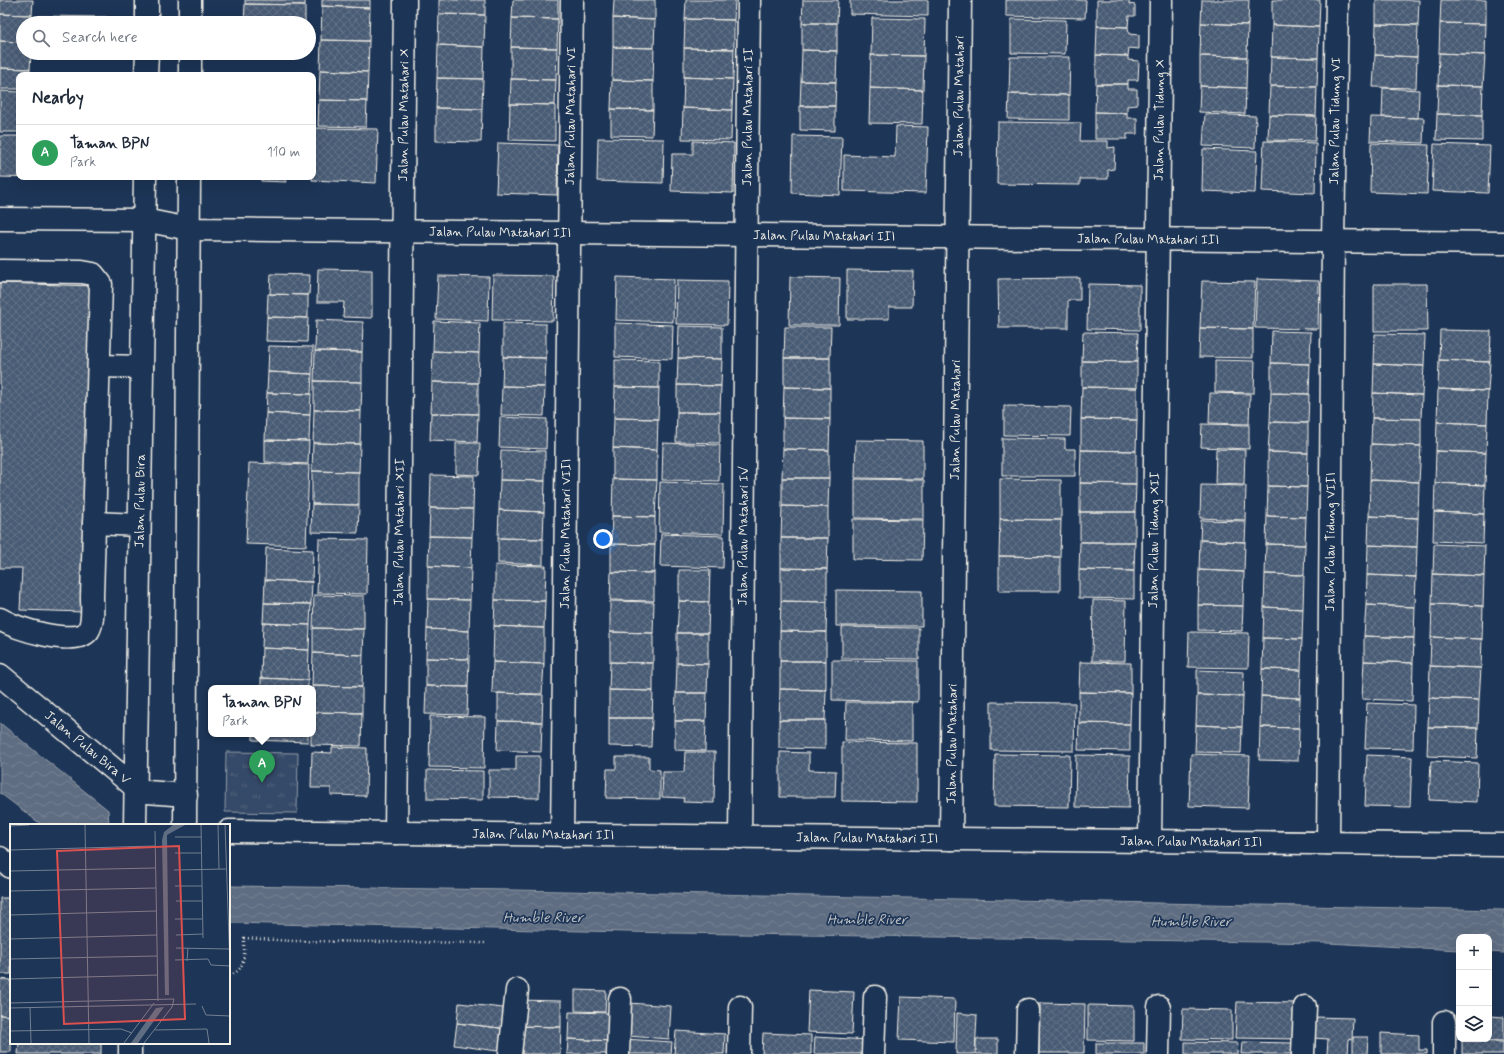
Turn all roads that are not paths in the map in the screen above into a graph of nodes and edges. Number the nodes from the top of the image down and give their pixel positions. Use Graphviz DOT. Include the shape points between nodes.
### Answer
graph roads {
  1 [pos="147,0"];
  2 [pos="190,0"];
  3 [pos="405,0"];
  4 [pos="572,0"];
  5 [pos="749,0"];
  6 [pos="960,0"];
  7 [pos="1161,0"];
  8 [pos="1337,0"];
  9 [pos="147,16"];
  10 [pos="190,16"];
  11 [pos="147,60"];
  12 [pos="190,60"];
  13 [pos="146,72"];
  14 [pos="190,72"];
  15 [pos="145,180"];
  16 [pos="189,180"];
  17 [pos="0,219"];
  18 [pos="144,220"];
  19 [pos="189,229"];
  20 [pos="403,231"];
  21 [pos="569,233"];
  22 [pos="747,235"];
  23 [pos="958,237"];
  24 [pos="1157,239"];
  25 [pos="1333,241"];
  26 [pos="1504,243"];
  27 [pos="0,271"];
  28 [pos="99,366"];
  29 [pos="142,367"];
  30 [pos="94,523"];
  31 [pos="139,525"];
  32 [pos="0,619"];
  33 [pos="0,675"];
  34 [pos="135,787"];
  35 [pos="186,795"];
  36 [pos="134,824"];
  37 [pos="185,824"];
  38 [pos="230,831"];
  39 [pos="396,833"];
  40 [pos="562,835"];
  41 [pos="740,837"];
  42 [pos="951,839"];
  43 [pos="1150,841"];
  44 [pos="1328,843"];
  45 [pos="1504,845"];
  46 [pos="0,858"];
  47 [pos="10,866"];
  48 [pos="517,990"];
  49 [pos="875,997"];
  50 [pos="620,999"];
  51 [pos="740,1007"];
  52 [pos="1159,1007"];
  53 [pos="1304,1007"];
  54 [pos="1028,1010"];
  55 [pos="1444,1022"];
  56 [pos="510,1054"];
  57 [pos="618,1054"];
  58 [pos="739,1054"];
  59 [pos="873,1054"];
  60 [pos="1027,1054"];
  61 [pos="1158,1054"];
  62 [pos="1304,1054"];
  63 [pos="1444,1054"];
  1 -- 9 [label="street"];
  2 -- 10 [label="street"];
  3 -- 20 [label="street, Jalan Pulau Matahari X"];
  4 -- 21 [label="street, Jalan Pulau Matahari VI"];
  5 -- 22 [label="street, Jalan Pulau Matahari II"];
  6 -- 23 [label="street, Jalan Pulau Matahari"];
  7 -- 24 [label="street, Jalan Pulau Tidung X"];
  8 -- 25 [label="street, Jalan Pulau Tidung VI"];
  11 -- 13 [label="street"];
  12 -- 14 [label="street"];
  15 -- 18 [label="street, Jalan Pulau Bira"];
  16 -- 19 [label="street"];
  17 -- 18 [label="street, Jalan Pulau Matahari III"];
  18 -- 19 [label="street, Jalan Pulau Matahari III"];
  18 -- 29 [label="street, Jalan Pulau Bira"];
  19 -- 20 [label="street, Jalan Pulau Matahari III"];
  19 -- 35 [label="street"];
  20 -- 21 [label="street, Jalan Pulau Matahari III"];
  20 -- 39 [label="street, Jalan Pulau Matahari XII"];
  21 -- 22 [label="street, Jalan Pulau Matahari III"];
  21 -- 40 [label="street, Jalan Pulau Matahari VIII"];
  22 -- 23 [label="street, Jalan Pulau Matahari III"];
  22 -- 41 [label="street, Jalan Pulau Matahari IV"];
  23 -- 24 [label="street, Jalan Pulau Matahari III"];
  23 -- 42 [label="street, Jalan Pulau Matahari"];
  24 -- 25 [label="street, Jalan Pulau Matahari III"];
  24 -- 43 [label="street, Jalan Pulau Tidung XII"];
  25 -- 26 [label="street, Jalan Pulau Matahari III"];
  25 -- 44 [label="street, Jalan Pulau Tidung VIII"];
  27 -- 28 [label="street" via="93,274 101,284"];
  28 -- 29 [label="street"];
  28 -- 30 [label="street"];
  29 -- 31 [label="street, Jalan Pulau Bira"];
  30 -- 31 [label="street"];
  30 -- 32 [label="street" via="91,622 88,631 81,636 62,637 28,632"];
  31 -- 34 [label="street, Jalan Pulau Bira"];
  33 -- 34 [label="street, Jalan Pulau Bira V"];
  34 -- 35 [label="street, Jalan Pulau Bira V" via="147,792"];
  34 -- 36 [label="street, Jalan Pulau Bira"];
  35 -- 37 [label="street"];
  38 -- 39 [label="street, Jalan Pulau Matahari III"];
  39 -- 40 [label="street, Jalan Pulau Matahari III"];
  40 -- 41 [label="street, Jalan Pulau Matahari III"];
  41 -- 42 [label="street, Jalan Pulau Matahari III"];
  42 -- 43 [label="street, Jalan Pulau Matahari III"];
  43 -- 44 [label="street, Jalan Pulau Matahari III"];
  44 -- 45 [label="street, Jalan Pulau Matahari III"];
  46 -- 47 [label="street"];
  48 -- 56 [label="street"];
  49 -- 59 [label="street"];
  50 -- 57 [label="street"];
  51 -- 58 [label="street"];
  52 -- 61 [label="street"];
  53 -- 62 [label="street"];
  54 -- 60 [label="street"];
  55 -- 63 [label="street"];
}
